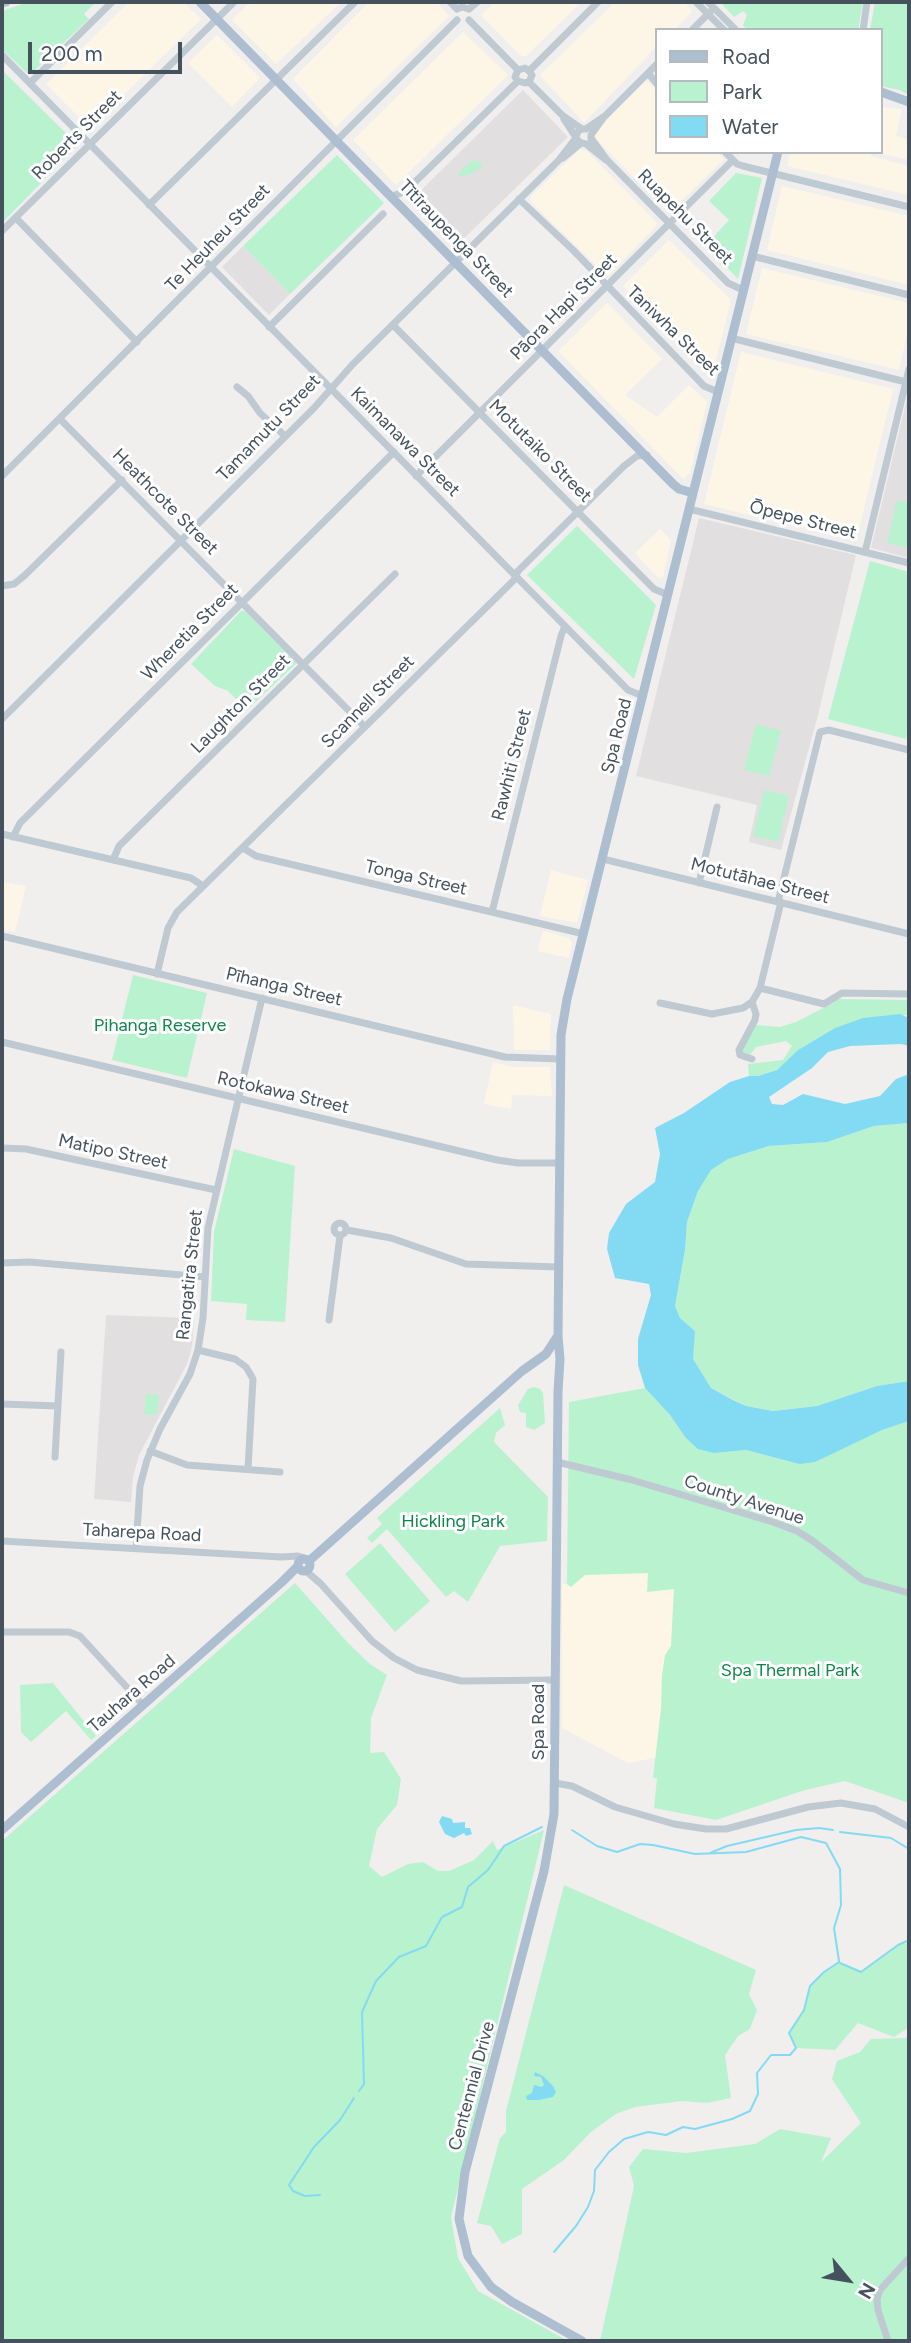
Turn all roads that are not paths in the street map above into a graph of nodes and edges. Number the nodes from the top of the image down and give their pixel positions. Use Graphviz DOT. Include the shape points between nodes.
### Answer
graph roads {
  1 [pos="112,2"];
  2 [pos="200,2"];
  3 [pos="233,2"];
  4 [pos="355,2"];
  5 [pos="450,2"];
  6 [pos="477,2"];
  7 [pos="598,2"];
  8 [pos="696,2"];
  9 [pos="867,2"];
  10 [pos="710,8"];
  11 [pos="457,9"];
  12 [pos="469,9"];
  13 [pos="217,18"];
  14 [pos="457,20"];
  15 [pos="469,20"];
  16 [pos="694,28"];
  17 [pos="722,28"];
  18 [pos="734,28"];
  19 [pos="863,28"];
  20 [pos="2,55"];
  21 [pos="656,65"];
  22 [pos="518,70"];
  23 [pos="529,71"];
  24 [pos="648,73"];
  25 [pos="277,79"];
  26 [pos="518,81"];
  27 [pos="529,82"];
  28 [pos="656,82"];
  29 [pos="30,83"];
  30 [pos="883,93"];
  31 [pos="909,102"];
  32 [pos="584,136"];
  33 [pos="337,139"];
  34 [pos="89,144"];
  35 [pos="727,154"];
  36 [pos="777,154"];
  37 [pos="733,160"];
  38 [pos="772,173"];
  39 [pos="416,181"];
  40 [pos="392,196"];
  41 [pos="519,199"];
  42 [pos="149,205"];
  43 [pos="403,207"];
  44 [pos="909,207"];
  45 [pos="383,214"];
  46 [pos="16,218"];
  47 [pos="670,224"];
  48 [pos="2,231"];
  49 [pos="752,256"];
  50 [pos="456,262"];
  51 [pos="211,268"];
  52 [pos="607,287"];
  53 [pos="743,290"];
  54 [pos="909,295"];
  55 [pos="393,325"];
  56 [pos="269,327"];
  57 [pos="732,338"];
  58 [pos="137,342"];
  59 [pos="543,350"];
  60 [pos="909,369"];
  61 [pos="906,382"];
  62 [pos="237,387"];
  63 [pos="331,389"];
  64 [pos="718,392"];
  65 [pos="480,412"];
  66 [pos="60,419"];
  67 [pos="285,436"];
  68 [pos="637,445"];
  69 [pos="394,452"];
  70 [pos="646,455"];
  71 [pos="624,466"];
  72 [pos="416,475"];
  73 [pos="2,476"];
  74 [pos="121,480"];
  75 [pos="693,493"];
  76 [pos="690,509"];
  77 [pos="578,511"];
  78 [pos="181,540"];
  79 [pos="865,552"];
  80 [pos="909,563"];
  81 [pos="395,574"];
  82 [pos="516,576"];
  83 [pos="2,586"];
  84 [pos="668,595"];
  85 [pos="242,603"];
  86 [pos="565,626"];
  87 [pos="304,665"];
  88 [pos="643,696"];
  89 [pos="2,719"];
  90 [pos="365,727"];
  91 [pos="909,750"];
  92 [pos="717,807"];
  93 [pos="2,834"];
  94 [pos="13,837"];
  95 [pos="243,848"];
  96 [pos="603,859"];
  97 [pos="113,860"];
  98 [pos="699,883"];
  99 [pos="204,886"];
  100 [pos="779,902"];
  101 [pos="492,912"];
  102 [pos="584,934"];
  103 [pos="909,934"];
  104 [pos="2,936"];
  105 [pos="157,974"];
  106 [pos="760,988"];
  107 [pos="909,994"];
  108 [pos="262,998"];
  109 [pos="752,1002"];
  110 [pos="660,1003"];
  111 [pos="2,1042"];
  112 [pos="560,1059"];
  113 [pos="752,1059"];
  114 [pos="238,1098"];
  115 [pos="2,1148"];
  116 [pos="559,1163"];
  117 [pos="216,1191"];
  118 [pos="2,1263"];
  119 [pos="558,1267"];
  120 [pos="205,1276"];
  121 [pos="329,1320"];
  122 [pos="558,1336"];
  123 [pos="198,1350"];
  124 [pos="61,1352"];
  125 [pos="546,1354"];
  126 [pos="559,1374"];
  127 [pos="2,1404"];
  128 [pos="58,1406"];
  129 [pos="150,1451"];
  130 [pos="55,1457"];
  131 [pos="557,1462"];
  132 [pos="248,1469"];
  133 [pos="280,1472"];
  134 [pos="2,1541"];
  135 [pos="136,1548"];
  136 [pos="304,1564"];
  137 [pos="909,1593"];
  138 [pos="2,1632"];
  139 [pos="555,1680"];
  140 [pos="143,1706"];
  141 [pos="555,1783"];
  142 [pos="909,1827"];
  143 [pos="2,1830"];
  144 [pos="909,2258"];
  145 [pos="582,2341"];
  146 [pos="888,2341"];
  1 -- 29 [label="street"];
  2 -- 13 [label="main road, Tītīraupenga Street"];
  3 -- 13 [label="street, Roberts Street"];
  4 -- 25 [label="street"];
  5 -- 11 [label="street"];
  6 -- 12 [label="street"];
  7 -- 23 [label="street"];
  8 -- 10 [label="street"];
  9 -- 19 [label="street"];
  10 -- 16 [label="street"];
  10 -- 17 [label="street"];
  10 -- 18 [label="street"];
  11 -- 12 [label="street"];
  11 -- 14 [label="street"];
  12 -- 15 [label="street"];
  13 -- 25 [label="main road, Tītīraupenga Street"];
  13 -- 34 [label="street, Roberts Street"];
  14 -- 15 [label="street"];
  14 -- 33 [label="street, Te Heuheu Street"];
  15 -- 22 [label="street"];
  20 -- 29 [label="street, Kaimanawa Street"];
  21 -- 24 [label="street, Tamamutu Street"];
  22 -- 23 [label="street"];
  22 -- 26 [label="street"];
  23 -- 27 [label="street"];
  24 -- 28 [label="street"];
  24 -- 32 [label="street, Tamamutu Street"];
  25 -- 33 [label="main road, Tītīraupenga Street"];
  25 -- 42 [label="street"];
  26 -- 27 [label="street"];
  26 -- 39 [label="street"];
  27 -- 32 [label="street, Ruapehu Street"];
  29 -- 34 [label="street, Kaimanawa Street"];
  30 -- 31 [label="main road"];
  32 -- 41 [label="street, Tamamutu Street"];
  32 -- 47 [label="street, Ruapehu Street"];
  33 -- 40 [label="main road, Tītīraupenga Street"];
  33 -- 51 [label="street, Te Heuheu Street"];
  34 -- 42 [label="street, Kaimanawa Street"];
  34 -- 46 [label="street, Roberts Street"];
  35 -- 37 [label="street"];
  36 -- 38 [label="main road, Spa Road"];
  37 -- 38 [label="street"];
  37 -- 47 [label="street, Pāora Hapi Street"];
  38 -- 44 [label="street"];
  38 -- 49 [label="main road, Spa Road"];
  39 -- 40 [label="street"];
  39 -- 43 [label="street"];
  40 -- 43 [label="main road, Tītīraupenga Street"];
  41 -- 50 [label="street, Tamamutu Street"];
  41 -- 52 [label="street, Taniwha Street"];
  42 -- 51 [label="street, Kaimanawa Street"];
  43 -- 50 [label="main road, Tītīraupenga Street"];
  45 -- 56 [label="street"];
  46 -- 48 [label="street, Roberts Street"];
  46 -- 58 [label="street"];
  47 -- 52 [label="street, Pāora Hapi Street"];
  47 -- 53 [label="street, Ruapehu Street" via="728,283"];
  49 -- 53 [label="main road, Spa Road"];
  49 -- 54 [label="street"];
  50 -- 55 [label="street, Tamamutu Street"];
  50 -- 59 [label="main road, Tītīraupenga Street"];
  51 -- 56 [label="street, Kaimanawa Street"];
  51 -- 58 [label="street, Te Heuheu Street"];
  52 -- 59 [label="street, Pāora Hapi Street"];
  52 -- 64 [label="street, Taniwha Street" via="704,386"];
  53 -- 57 [label="main road, Spa Road"];
  55 -- 63 [label="street, Tamamutu Street"];
  55 -- 65 [label="street, Motutaiko Street"];
  56 -- 63 [label="street, Kaimanawa Street"];
  57 -- 61 [label="street"];
  57 -- 64 [label="main road, Spa Road"];
  58 -- 66 [label="street, Te Heuheu Street"];
  59 -- 65 [label="street, Pāora Hapi Street"];
  59 -- 68 [label="main road, Tītīraupenga Street"];
  60 -- 61 [label="street"];
  61 -- 79 [label="street"];
  62 -- 67 [label="street"];
  63 -- 67 [label="street, Tamamutu Street"];
  63 -- 69 [label="street, Kaimanawa Street"];
  64 -- 75 [label="main road, Spa Road"];
  65 -- 72 [label="street, Pāora Hapi Street"];
  65 -- 77 [label="street, Motutaiko Street"];
  66 -- 73 [label="street, Te Heuheu Street"];
  66 -- 74 [label="street, Heathcote Street"];
  67 -- 78 [label="street, Tamamutu Street"];
  68 -- 70 [label="main road, Tītīraupenga Street"];
  68 -- 71 [label="street, Scannell Street"];
  69 -- 72 [label="street, Kaimanawa Street"];
  69 -- 85 [label="street, Wheretia Street"];
  70 -- 71 [label="street, Scannell Street"];
  70 -- 75 [label="main road, Tītīraupenga Street" via="675,486"];
  71 -- 77 [label="street, Scannell Street"];
  72 -- 82 [label="street, Kaimanawa Street"];
  74 -- 78 [label="street, Heathcote Street"];
  74 -- 83 [label="street" via="24,576"];
  75 -- 76 [label="main road, Spa Road"];
  76 -- 79 [label="street, Ōpepe Street"];
  76 -- 84 [label="main road, Spa Road"];
  77 -- 82 [label="street, Scannell Street"];
  77 -- 84 [label="street, Motutaiko Street" via="654,589"];
  78 -- 85 [label="street, Heathcote Street"];
  78 -- 89 [label="street, Tamamutu Street"];
  79 -- 80 [label="street, Ōpepe Street"];
  81 -- 87 [label="street, Laughton Street"];
  82 -- 86 [label="street, Kaimanawa Street"];
  82 -- 90 [label="street, Scannell Street"];
  84 -- 88 [label="main road, Spa Road"];
  85 -- 87 [label="street, Heathcote Street"];
  85 -- 94 [label="street, Wheretia Street" via="20,823"];
  86 -- 88 [label="street, Kaimanawa Street" via="628,690"];
  86 -- 101 [label="street, Rawhiti Street"];
  87 -- 90 [label="street, Heathcote Street"];
  87 -- 97 [label="street, Laughton Street" via="119,846"];
  88 -- 96 [label="main road, Spa Road"];
  90 -- 95 [label="street, Scannell Street"];
  91 -- 100 [label="street" via="824,730 818,736"];
  92 -- 98 [label="street"];
  93 -- 94 [label="street"];
  94 -- 97 [label="street"];
  95 -- 99 [label="street, Scannell Street"];
  95 -- 101 [label="street, Tonga Street" via="256,856"];
  96 -- 98 [label="street, Motutāhae Street"];
  96 -- 102 [label="main road, Spa Road"];
  97 -- 99 [label="street" via="191,878"];
  98 -- 100 [label="street, Motutāhae Street"];
  99 -- 105 [label="street, Scannell Street" via="172,918"];
  100 -- 103 [label="street, Motutāhae Street"];
  100 -- 106 [label="street"];
  101 -- 102 [label="street, Tonga Street"];
  102 -- 112 [label="main road, Spa Road" via="564,1018"];
  104 -- 105 [label="street, Pīhanga Street"];
  105 -- 108 [label="street, Pīhanga Street"];
  106 -- 107 [label="street" via="824,1004 842,993"];
  106 -- 109 [label="street"];
  108 -- 112 [label="street, Pīhanga Street" via="505,1057"];
  108 -- 114 [label="street, Rangatira Street"];
  109 -- 110 [label="street" via="712,1014"];
  109 -- 113 [label="street" via="755,1020 739,1050 740,1055"];
  111 -- 114 [label="street, Rotokawa Street"];
  112 -- 116 [label="main road, Spa Road"];
  114 -- 116 [label="street, Rotokawa Street" via="497,1160"];
  114 -- 117 [label="street, Rangatira Street"];
  115 -- 117 [label="street, Matipo Street" via="26,1149"];
  116 -- 119 [label="main road, Spa Road"];
  117 -- 120 [label="street, Rangatira Street"];
  118 -- 120 [label="street"];
  119 -- 121 [label="street" via="466,1264 391,1238 343,1233"];
  119 -- 122 [label="main road, Spa Road"];
  120 -- 123 [label="street, Rangatira Street"];
  122 -- 125 [label="main road"];
  122 -- 126 [label="main road, Spa Road"];
  123 -- 129 [label="street, Rangatira Street"];
  123 -- 132 [label="street" via="235,1359 253,1380"];
  124 -- 128 [label="street"];
  125 -- 126 [label="main road"];
  125 -- 136 [label="main road, Tauhara Road"];
  126 -- 131 [label="main road, Spa Road"];
  127 -- 128 [label="street"];
  128 -- 130 [label="street"];
  129 -- 132 [label="street" via="187,1465"];
  129 -- 135 [label="street, Rangatira Street" via="140,1486"];
  131 -- 137 [label="street, County Avenue" via="797,1531 863,1580"];
  131 -- 139 [label="main road, Spa Road"];
  132 -- 133 [label="street"];
  134 -- 135 [label="street, Taharepa Road"];
  135 -- 136 [label="street, Taharepa Road" via="281,1557"];
  136 -- 139 [label="street, Taharepa Road" via="372,1641 417,1670 461,1681"];
  136 -- 140 [label="main road, Tauhara Road"];
  138 -- 140 [label="street" via="80,1636"];
  139 -- 141 [label="main road, Spa Road"];
  140 -- 143 [label="main road, Tauhara Road"];
  141 -- 142 [label="street, Spa Road" via="572,1786 615,1807 706,1829 726,1829 841,1803 875,1809"];
  141 -- 145 [label="main road, Centennial Drive" via="546,1861 465,2172 459,2219 468,2256 491,2287"];
  144 -- 146 [label="street" via="877,2299"];
}
